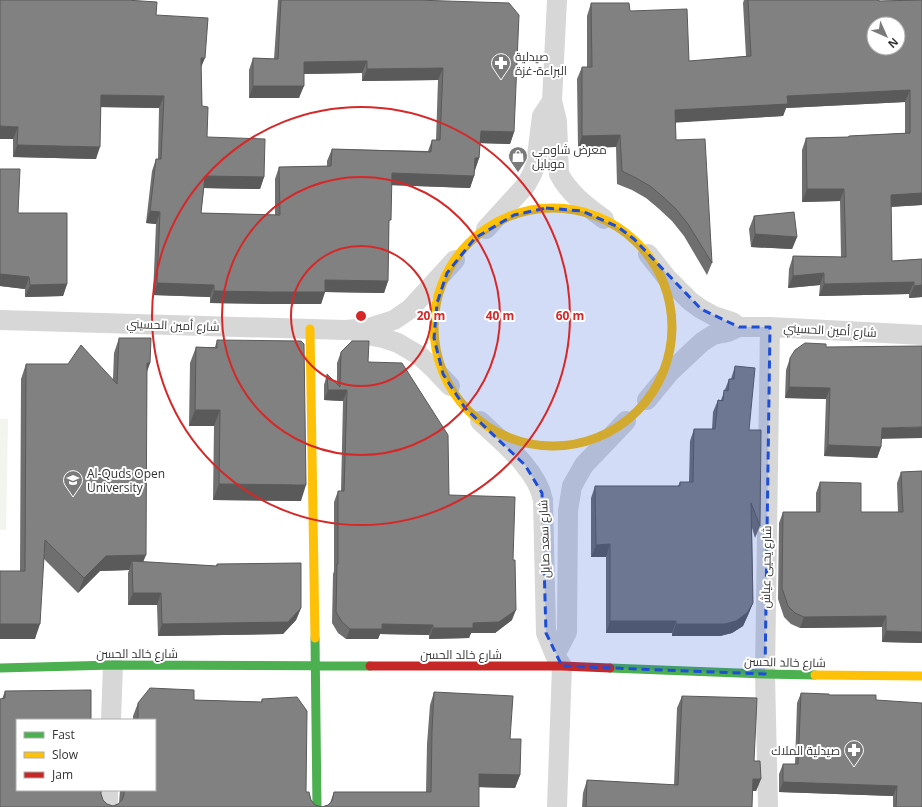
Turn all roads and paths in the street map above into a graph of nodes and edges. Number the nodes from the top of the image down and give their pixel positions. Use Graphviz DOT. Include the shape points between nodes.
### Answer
graph roads {
  1 [pos="557,0"];
  2 [pos="552,101"];
  3 [pos="604,219"];
  4 [pos="486,229"];
  5 [pos="648,254"];
  6 [pos="455,260"];
  7 [pos="0,320"];
  8 [pos="770,326"];
  9 [pos="739,327"];
  10 [pos="310,329"];
  11 [pos="345,330"];
  12 [pos="922,335"];
  13 [pos="450,386"];
  14 [pos="647,400"];
  15 [pos="480,421"];
  16 [pos="626,421"];
  17 [pos="559,661"];
  18 [pos="113,665"];
  19 [pos="316,666"];
  20 [pos="0,668"];
  21 [pos="765,674"];
  22 [pos="922,676"];
  23 [pos="111,719"];
  24 [pos="108,791"];
  25 [pos="108,807"];
  26 [pos="317,807"];
  27 [pos="557,807"];
  28 [pos="768,807"];
  1 -- 2 [label="street"];
  2 -- 3 [label="street" via="557,121 558,174 581,202"];
  2 -- 4 [label="street" via="542,116 536,164 532,174 526,185"];
  3 -- 4 [label="street" via="582,211 546,208 514,215"];
  3 -- 5 [label="street" via="634,239"];
  4 -- 6 [label="street" via="464,248"];
  5 -- 9 [label="street, شارع أمين الحسيني" via="690,301 714,316"];
  5 -- 14 [label="street" via="666,289 674,322 668,359"];
  6 -- 11 [label="street, شارع أمين الحسيني" via="410,309 394,320 369,328"];
  6 -- 13 [label="street" via="441,288 434,320 437,356"];
  7 -- 10 [label="street, شارع أمين الحسيني"];
  8 -- 9 [label="street, شارع أمين الحسيني"];
  8 -- 12 [label="street, شارع أمين الحسيني"];
  8 -- 21 [label="street, شارع يحيى عياش"];
  9 -- 14 [label="street, شارع أمين الحسيني" via="713,335 702,342 670,372"];
  10 -- 11 [label="street, شارع أمين الحسيني"];
  10 -- 19 [label="street"];
  11 -- 13 [label="street, شارع أمين الحسيني" via="398,343 420,356"];
  13 -- 15 [label="street" via="465,408"];
  14 -- 16 [label="street"];
  15 -- 16 [label="street" via="515,440 553,446 574,444 600,436"];
  15 -- 17 [label="street, شارع سعد صايل" via="525,465 542,493 546,633"];
  16 -- 17 [label="street, شارع سعد صايل" via="584,465 572,486 568,511 567,632"];
  17 -- 19 [label="street, شارع خالد الحسن"];
  17 -- 21 [label="street, شارع خالد الحسن"];
  17 -- 27 [label="street, شارع سعد صايل"];
  18 -- 19 [label="street, شارع خالد الحسن"];
  18 -- 20 [label="street, شارع خالد الحسن"];
  18 -- 23 [label="street"];
  19 -- 26 [label="street"];
  21 -- 22 [label="street, شارع خالد الحسن"];
  21 -- 28 [label="street, شارع يحيى عياش"];
  24 -- 25 [label="street"];
}
